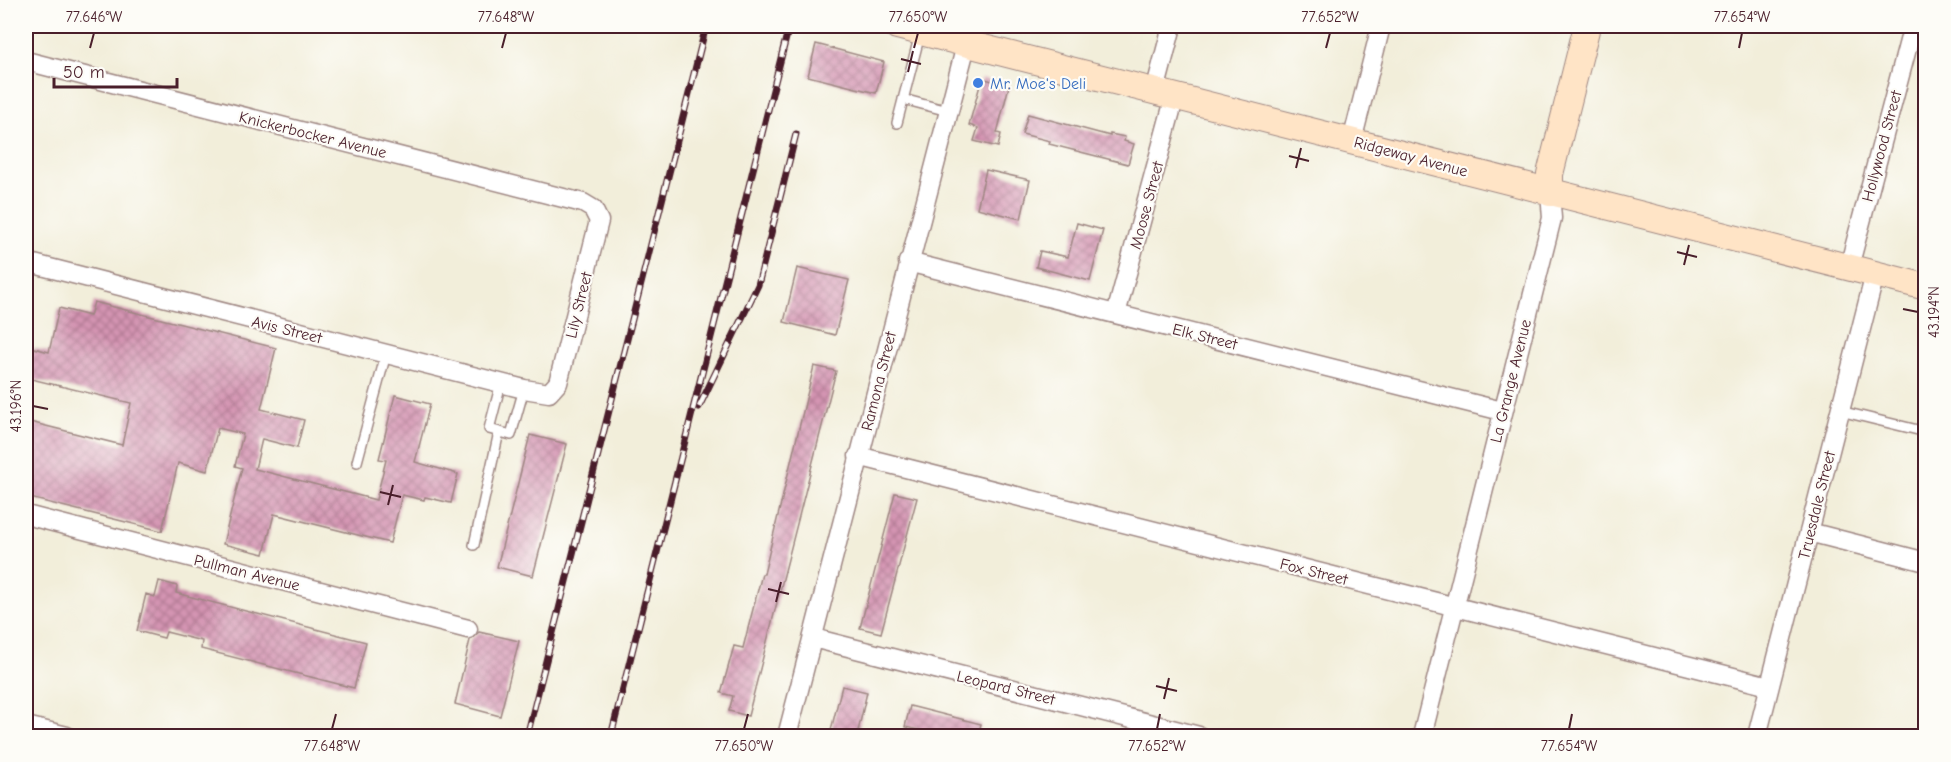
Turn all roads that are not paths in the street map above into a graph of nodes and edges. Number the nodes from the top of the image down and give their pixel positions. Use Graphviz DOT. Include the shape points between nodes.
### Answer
graph roads {
  1 [pos="1172,26"];
  2 [pos="1380,26"];
  3 [pos="1587,26"];
  4 [pos="1913,26"];
  5 [pos="909,28"];
  6 [pos="969,34"];
  7 [pos="26,61"];
  8 [pos="1165,93"];
  9 [pos="903,99"];
  10 [pos="948,111"];
  11 [pos="897,123"];
  12 [pos="1352,141"];
  13 [pos="1550,193"];
  14 [pos="596,213"];
  15 [pos="908,262"];
  16 [pos="29,263"];
  17 [pos="1849,267"];
  18 [pos="1875,274"];
  19 [pos="1926,287"];
  20 [pos="26,291"];
  21 [pos="1116,314"];
  22 [pos="386,354"];
  23 [pos="501,383"];
  24 [pos="524,389"];
  25 [pos="549,393"];
  26 [pos="1502,411"];
  27 [pos="1840,411"];
  28 [pos="499,432"];
  29 [pos="1926,432"];
  30 [pos="858,456"];
  31 [pos="357,462"];
  32 [pos="26,515"];
  33 [pos="1809,532"];
  34 [pos="474,545"];
  35 [pos="1926,562"];
  36 [pos="1454,606"];
  37 [pos="468,629"];
  38 [pos="813,638"];
  39 [pos="1769,686"];
  40 [pos="26,726"];
  41 [pos="67,736"];
  42 [pos="787,736"];
  43 [pos="1199,736"];
  44 [pos="1422,736"];
  45 [pos="1757,736"];
  1 -- 8 [label="street, Moose Street"];
  2 -- 12 [label="street"];
  3 -- 13 [label="street, La Grange Avenue" via="1550,174"];
  4 -- 17 [label="street, Hollywood Street"];
  5 -- 6 [label="street, Ridgeway Avenue"];
  5 -- 9 [label="lane"];
  6 -- 8 [label="street, Ridgeway Avenue"];
  6 -- 10 [label="street, Ramona Street"];
  7 -- 14 [label="street, Knickerbocker Avenue" via="583,203"];
  8 -- 12 [label="street, Ridgeway Avenue"];
  8 -- 21 [label="street, Moose Street"];
  9 -- 10 [label="lane"];
  9 -- 11 [label="lane"];
  10 -- 15 [label="street, Ramona Street"];
  12 -- 13 [label="street, Ridgeway Avenue"];
  13 -- 17 [label="street, Ridgeway Avenue"];
  13 -- 26 [label="street, La Grange Avenue" via="1552,218"];
  14 -- 25 [label="street, Lily Street" via="598,226 558,383"];
  15 -- 21 [label="street, Elk Street"];
  15 -- 30 [label="street, Ramona Street"];
  16 -- 20 [label="lane"];
  16 -- 22 [label="street, Avis Street"];
  17 -- 18 [label="street, Ridgeway Avenue"];
  18 -- 19 [label="street, Ridgeway Avenue"];
  18 -- 27 [label="street, Truesdale Street"];
  21 -- 26 [label="street, Elk Street"];
  22 -- 23 [label="street, Avis Street"];
  22 -- 31 [label="lane"];
  23 -- 24 [label="street, Avis Street"];
  23 -- 28 [label="lane" via="489,429"];
  24 -- 25 [label="street, Avis Street"];
  24 -- 28 [label="lane" via="511,435"];
  26 -- 36 [label="street, La Grange Avenue"];
  27 -- 29 [label="lane"];
  27 -- 33 [label="street, Truesdale Street"];
  28 -- 34 [label="lane"];
  30 -- 36 [label="street, Fox Street"];
  30 -- 38 [label="street, Ramona Street"];
  32 -- 37 [label="street, Pullman Avenue"];
  33 -- 35 [label="street"];
  33 -- 39 [label="street, Truesdale Street"];
  36 -- 39 [label="street, Fox Street"];
  36 -- 44 [label="street, La Grange Avenue"];
  38 -- 42 [label="street, Ramona Street"];
  38 -- 43 [label="street, Leopard Street"];
  39 -- 45 [label="street, Truesdale Street"];
  40 -- 41 [label="street"];
}
